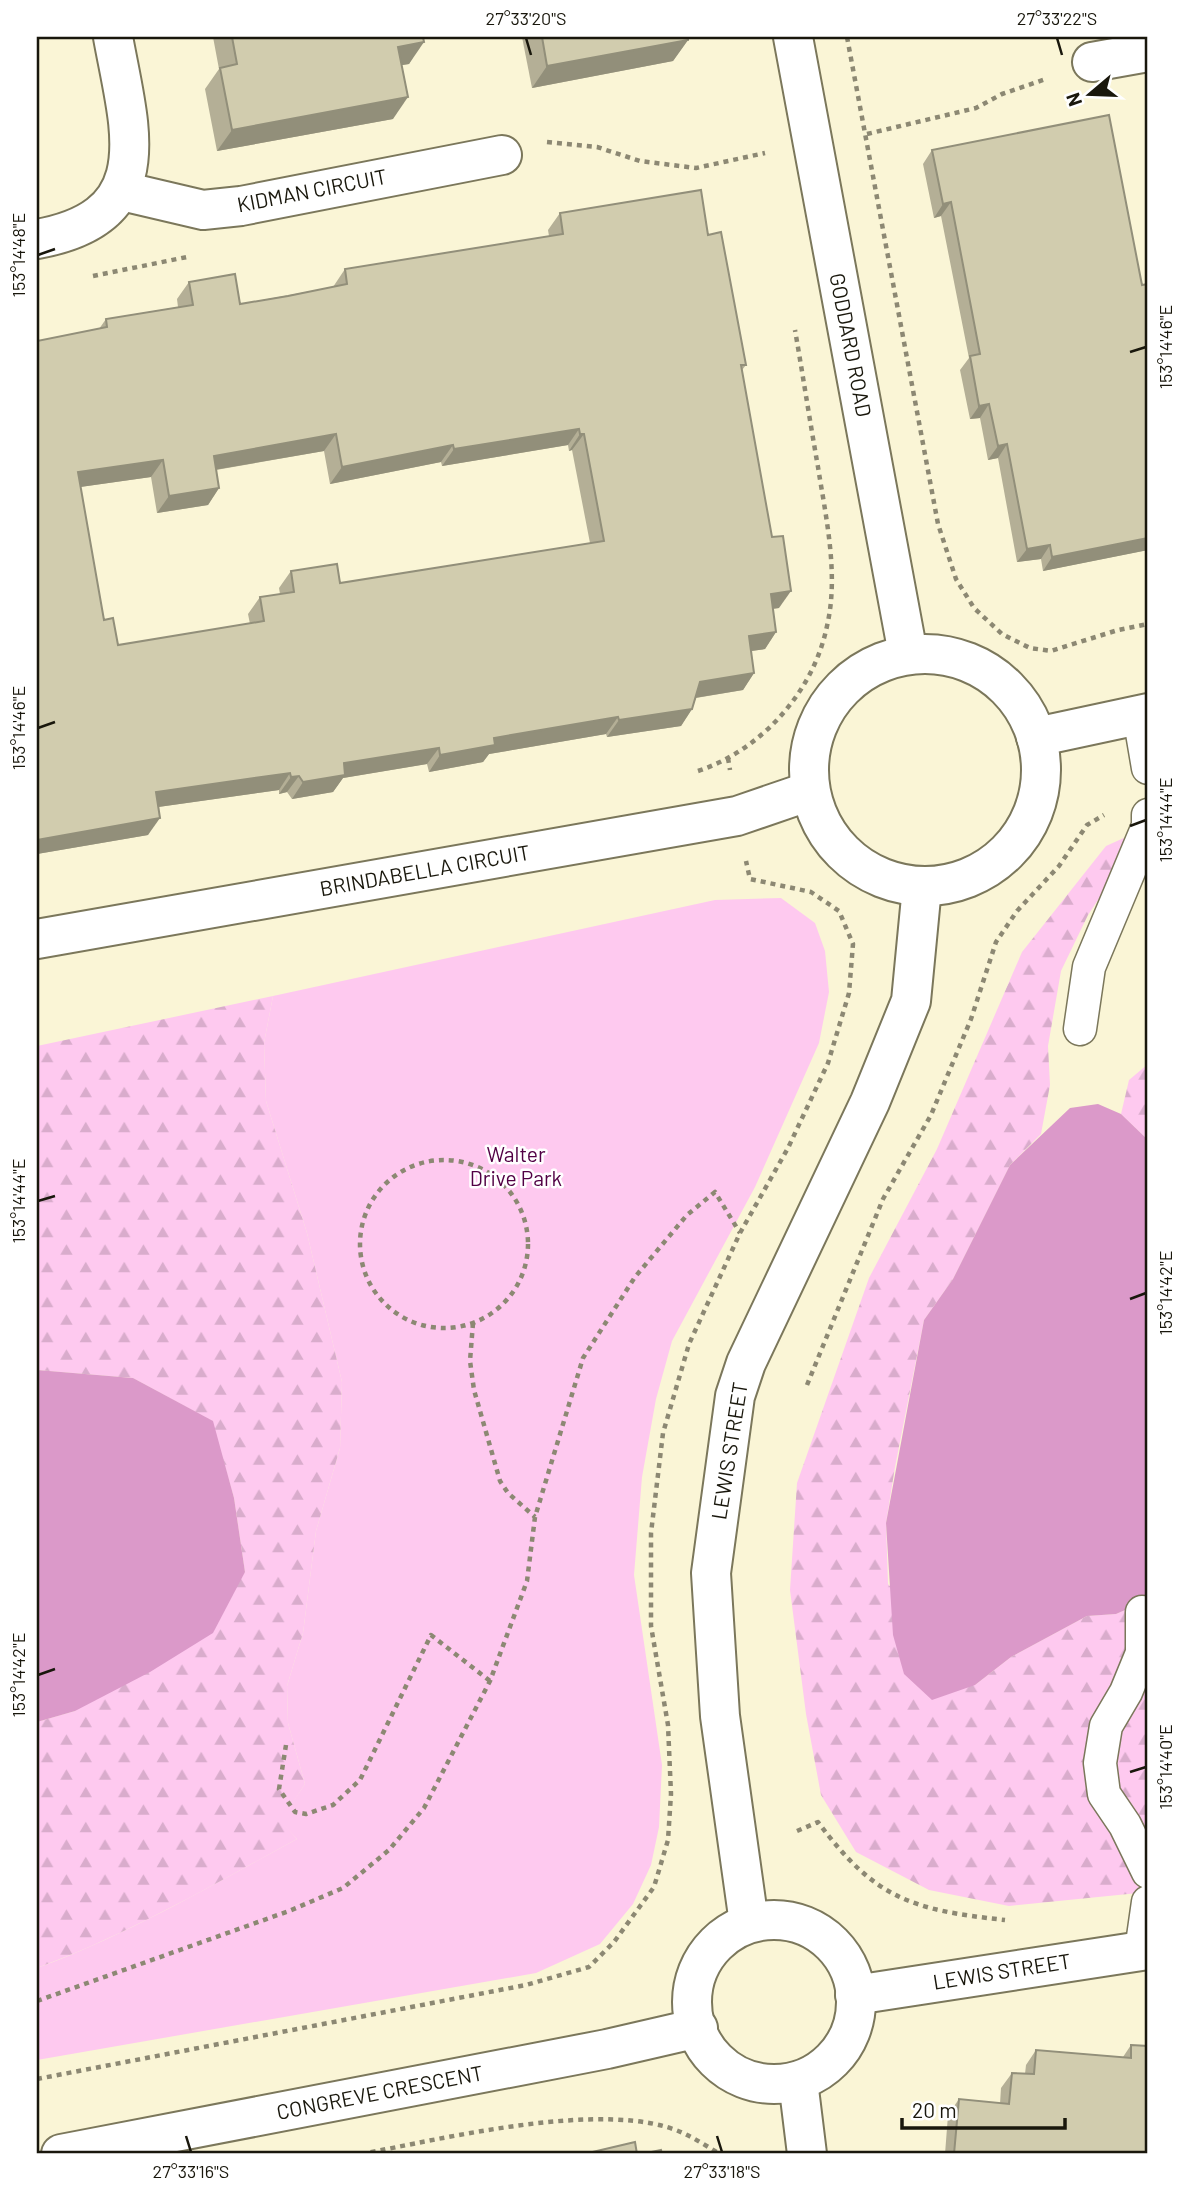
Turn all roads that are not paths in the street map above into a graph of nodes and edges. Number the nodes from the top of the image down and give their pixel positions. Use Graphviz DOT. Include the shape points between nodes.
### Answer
graph roads {
  1 [pos="113,37"];
  2 [pos="793,37"];
  3 [pos="1148,52"];
  4 [pos="1092,62"];
  5 [pos="502,155"];
  6 [pos="122,191"];
  7 [pos="37,239"];
  8 [pos="908,654"];
  9 [pos="1144,714"];
  10 [pos="1036,737"];
  11 [pos="1148,768"];
  12 [pos="810,791"];
  13 [pos="1148,815"];
  14 [pos="922,887"];
  15 [pos="37,939"];
  16 [pos="1080,1029"];
  17 [pos="1142,1612"];
  18 [pos="1148,1872"];
  19 [pos="1148,1902"];
  20 [pos="749,1923"];
  21 [pos="1145,1950"];
  22 [pos="855,1995"];
  23 [pos="698,2028"];
  24 [pos="798,2081"];
  25 [pos="61,2154"];
  26 [pos="807,2154"];
  1 -- 6 [label="street" via="132,137"];
  2 -- 8 [label="street, GODDARD ROAD"];
  3 -- 4 [label="street"];
  5 -- 6 [label="street, KIDMAN CIRCUIT" via="203,210"];
  6 -- 7 [label="street" via="93,222 70,233"];
  8 -- 10 [label="street" via="942,654 1002,682 1023,707"];
  8 -- 12 [label="street" via="873,665 842,687 820,717 808,754"];
  9 -- 10 [label="street"];
  9 -- 11 [label="lane"];
  10 -- 14 [label="street" via="1041,774 1034,810 1018,842 991,866 958,883"];
  12 -- 14 [label="street" via="824,828 850,859 883,879"];
  12 -- 15 [label="street, BRINDABELLA CIRCUIT" via="737,816"];
  13 -- 16 [label="lane" via="1148,826 1088,967"];
  14 -- 20 [label="street, LEWIS STREET" via="911,1001 870,1102 746,1363 735,1396 711,1573 720,1716"];
  17 -- 18 [label="lane" via="1142,1653 1106,1726 1100,1763 1104,1794"];
  19 -- 21 [label="lane"];
  20 -- 22 [label="street" via="802,1924 825,1937 844,1957 855,1982"];
  20 -- 23 [label="street" via="719,1942 698,1971 693,2018"];
  21 -- 22 [label="street, LEWIS STREET"];
  22 -- 24 [label="street" via="852,2032 839,2053 821,2071"];
  23 -- 24 [label="street" via="703,2044 721,2065 745,2079 772,2084"];
  23 -- 25 [label="street, CONGREVE CRESCENT"];
  24 -- 26 [label="street"];
}
